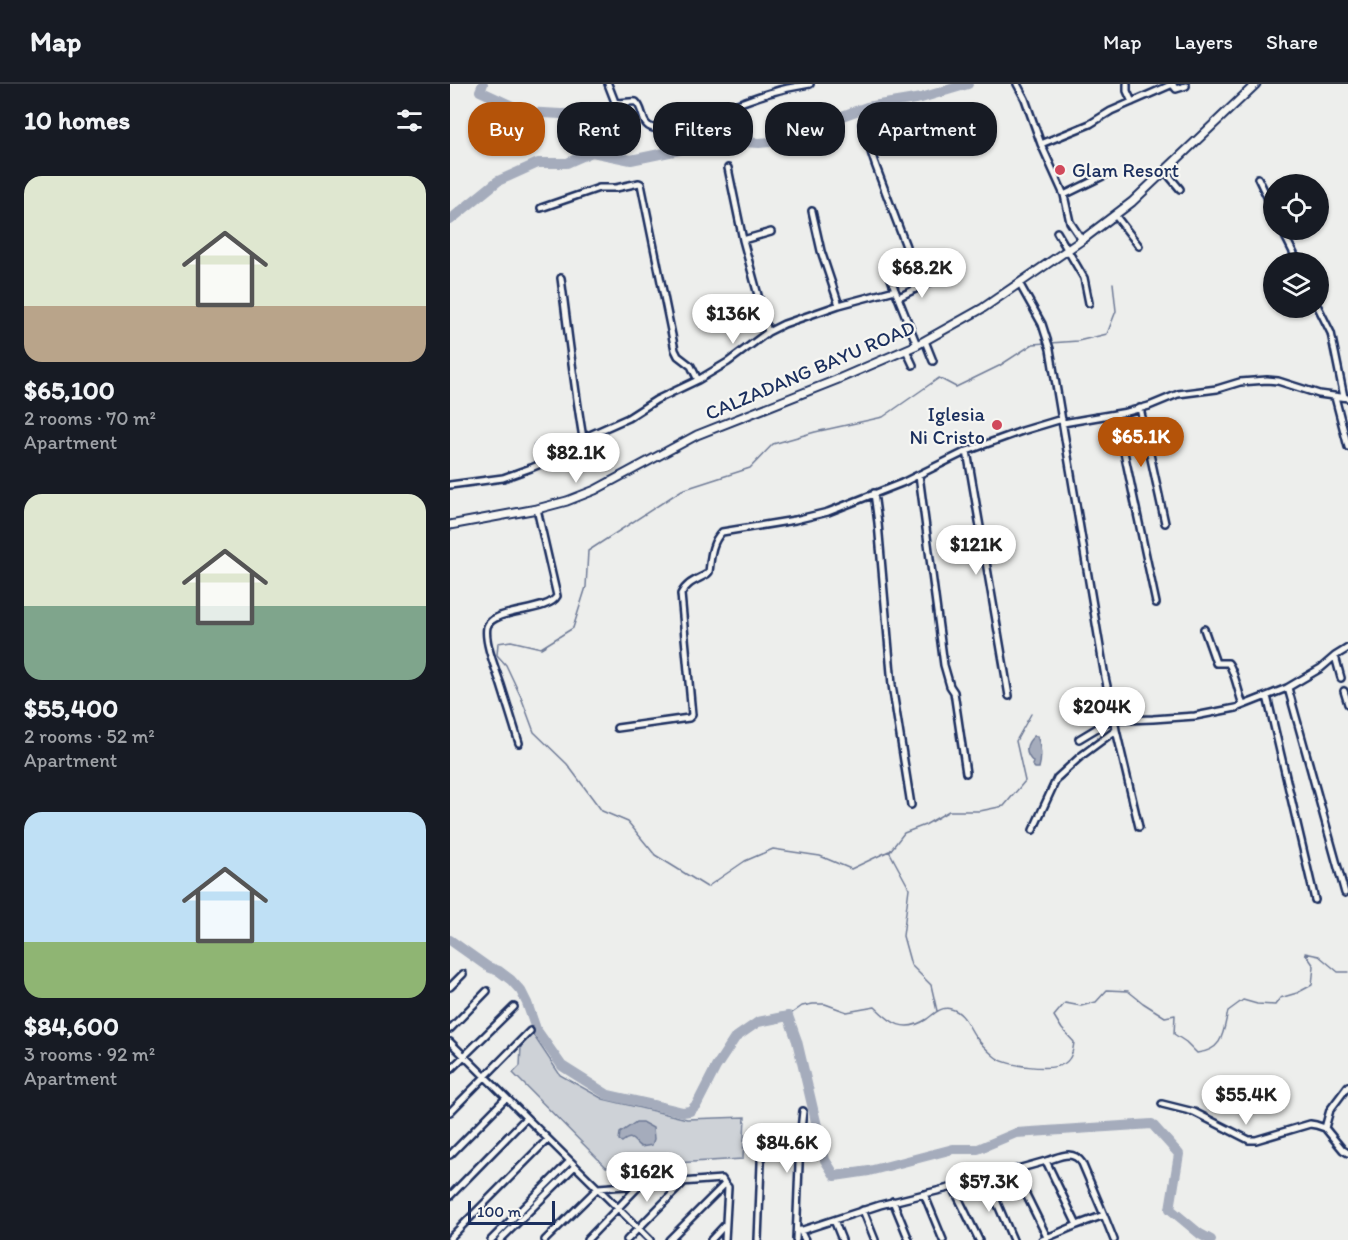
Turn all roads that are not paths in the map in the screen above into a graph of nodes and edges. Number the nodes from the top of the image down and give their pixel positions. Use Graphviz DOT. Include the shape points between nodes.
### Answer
graph roads {
  1 [pos="608,84"];
  2 [pos="810,84"];
  3 [pos="1017,84"];
  4 [pos="1126,84"];
  5 [pos="1173,84"];
  6 [pos="1256,84"];
  7 [pos="1186,86"];
  8 [pos="1132,102"];
  9 [pos="1041,144"];
  10 [pos="872,156"];
  11 [pos="728,168"];
  12 [pos="1165,171"];
  13 [pos="1107,174"];
  14 [pos="1258,178"];
  15 [pos="1263,188"];
  16 [pos="1180,189"];
  17 [pos="1064,195"];
  18 [pos="541,208"];
  19 [pos="812,211"];
  20 [pos="1115,215"];
  21 [pos="771,232"];
  22 [pos="1057,232"];
  23 [pos="743,240"];
  24 [pos="1082,240"];
  25 [pos="1139,246"];
  26 [pos="1066,250"];
  27 [pos="561,278"];
  28 [pos="934,280"];
  29 [pos="1019,283"];
  30 [pos="895,290"];
  31 [pos="899,297"];
  32 [pos="1089,303"];
  33 [pos="839,305"];
  34 [pos="1324,318"];
  35 [pos="768,332"];
  36 [pos="925,341"];
  37 [pos="918,345"];
  38 [pos="906,350"];
  39 [pos="933,361"];
  40 [pos="913,365"];
  41 [pos="698,380"];
  42 [pos="1335,397"];
  43 [pos="1346,398"];
  44 [pos="1140,408"];
  45 [pos="1116,414"];
  46 [pos="1063,421"];
  47 [pos="583,438"];
  48 [pos="538,447"];
  49 [pos="1348,447"];
  50 [pos="967,451"];
  51 [pos="542,463"];
  52 [pos="919,475"];
  53 [pos="450,476"];
  54 [pos="451,485"];
  55 [pos="874,493"];
  56 [pos="537,509"];
  57 [pos="1165,523"];
  58 [pos="450,525"];
  59 [pos="1156,603"];
  60 [pos="1204,628"];
  61 [pos="1348,648"];
  62 [pos="1335,656"];
  63 [pos="1341,678"];
  64 [pos="1288,688"];
  65 [pos="1344,691"];
  66 [pos="1009,696"];
  67 [pos="1266,696"];
  68 [pos="1348,704"];
  69 [pos="1243,705"];
  70 [pos="1114,718"];
  71 [pos="617,728"];
  72 [pos="1116,730"];
  73 [pos="1079,738"];
  74 [pos="519,743"];
  75 [pos="966,774"];
  76 [pos="912,805"];
  77 [pos="1138,827"];
  78 [pos="1033,830"];
  79 [pos="1345,893"];
  80 [pos="1315,900"];
  81 [pos="463,974"];
  82 [pos="450,987"];
  83 [pos="487,991"];
  84 [pos="514,1007"];
  85 [pos="450,1029"];
  86 [pos="530,1031"];
  87 [pos="450,1042"];
  88 [pos="464,1056"];
  89 [pos="450,1070"];
  90 [pos="485,1077"];
  91 [pos="1348,1086"];
  92 [pos="506,1098"];
  93 [pos="1162,1104"];
  94 [pos="803,1111"];
  95 [pos="450,1112"];
  96 [pos="526,1118"];
  97 [pos="1325,1128"];
  98 [pos="548,1139"];
  99 [pos="800,1140"];
  100 [pos="1348,1153"];
  101 [pos="450,1155"];
  102 [pos="1046,1161"];
  103 [pos="573,1163"];
  104 [pos="1014,1170"];
  105 [pos="986,1177"];
  106 [pos="684,1182"];
  107 [pos="725,1184"];
  108 [pos="639,1186"];
  109 [pos="953,1187"];
  110 [pos="597,1188"];
  111 [pos="924,1194"];
  112 [pos="450,1196"];
  113 [pos="893,1202"];
  114 [pos="618,1208"];
  115 [pos="863,1210"];
  116 [pos="1104,1215"];
  117 [pos="834,1220"];
  118 [pos="797,1223"];
  119 [pos="725,1225"];
  120 [pos="1077,1225"];
  121 [pos="638,1228"];
  122 [pos="800,1231"];
  123 [pos="450,1238"];
  124 [pos="1044,1239"];
  125 [pos="490,1240"];
  126 [pos="500,1240"];
  127 [pos="545,1240"];
  128 [pos="587,1240"];
  129 [pos="627,1240"];
  130 [pos="650,1240"];
  131 [pos="669,1240"];
  132 [pos="711,1240"];
  133 [pos="725,1240"];
  134 [pos="758,1240"];
  135 [pos="796,1240"];
  136 [pos="805,1240"];
  137 [pos="842,1240"];
  138 [pos="875,1240"];
  139 [pos="909,1240"];
  140 [pos="943,1240"];
  141 [pos="979,1240"];
  142 [pos="1013,1240"];
  143 [pos="1114,1240"];
  1 -- 2 [label="street" via="615,102 636,102 646,125 655,129 697,112"];
  3 -- 9 [label="street"];
  4 -- 8 [label="street"];
  5 -- 7 [label="street" via="1176,89"];
  5 -- 8 [label="street"];
  6 -- 12 [label="street, CALZADANG BAYU ROAD"];
  8 -- 9 [label="street"];
  9 -- 17 [label="street"];
  10 -- 30 [label="street" via="907,249 887,262"];
  11 -- 23 [label="street"];
  12 -- 16 [label="street"];
  12 -- 20 [label="street, CALZADANG BAYU ROAD"];
  13 -- 17 [label="street"];
  14 -- 15 [label="street"];
  17 -- 24 [label="street" via="1070,222"];
  18 -- 41 [label="street" via="599,188 641,184 675,350"];
  19 -- 33 [label="street"];
  20 -- 24 [label="street, CALZADANG BAYU ROAD"];
  20 -- 25 [label="street"];
  21 -- 23 [label="street"];
  22 -- 26 [label="street"];
  23 -- 35 [label="street"];
  24 -- 26 [label="street, CALZADANG BAYU ROAD"];
  26 -- 29 [label="street, CALZADANG BAYU ROAD"];
  26 -- 32 [label="street" via="1084,278"];
  27 -- 47 [label="street"];
  28 -- 31 [label="street"];
  29 -- 36 [label="street, CALZADANG BAYU ROAD"];
  29 -- 46 [label="street" via="1047,339"];
  30 -- 31 [label="street"];
  30 -- 33 [label="street"];
  31 -- 37 [label="street"];
  33 -- 35 [label="street" via="791,320"];
  34 -- 43 [label="street" via="1331,333"];
  35 -- 41 [label="street"];
  36 -- 37 [label="street, CALZADANG BAYU ROAD"];
  36 -- 39 [label="street"];
  37 -- 38 [label="street, CALZADANG BAYU ROAD"];
  38 -- 40 [label="street"];
  38 -- 56 [label="street, CALZADANG BAYU ROAD" via="697,435 595,490"];
  41 -- 47 [label="street"];
  42 -- 43 [label="street"];
  42 -- 44 [label="street" via="1267,380 1179,394"];
  42 -- 49 [label="street"];
  44 -- 45 [label="street"];
  44 -- 57 [label="street"];
  45 -- 46 [label="street"];
  45 -- 59 [label="street"];
  46 -- 50 [label="street"];
  46 -- 70 [label="street"];
  47 -- 51 [label="street"];
  48 -- 51 [label="street"];
  50 -- 52 [label="street"];
  50 -- 66 [label="street"];
  51 -- 54 [label="street" via="503,478"];
  52 -- 55 [label="street"];
  52 -- 75 [label="street" via="944,664 954,692"];
  53 -- 54 [label="street"];
  55 -- 71 [label="street" via="828,512 722,532 714,543 709,572 690,583 681,594 692,715"];
  55 -- 76 [label="street" via="892,685"];
  56 -- 58 [label="street, CALZADANG BAYU ROAD"];
  56 -- 74 [label="street" via="557,596 549,604 505,615 487,626 488,647"];
  60 -- 69 [label="street" via="1215,663 1231,665"];
  61 -- 62 [label="street"];
  62 -- 63 [label="street"];
  62 -- 64 [label="street"];
  64 -- 67 [label="street"];
  64 -- 79 [label="street"];
  65 -- 68 [label="street"];
  67 -- 69 [label="street"];
  67 -- 80 [label="street"];
  69 -- 70 [label="street" via="1195,716"];
  70 -- 72 [label="street"];
  70 -- 73 [label="street"];
  72 -- 77 [label="street"];
  72 -- 78 [label="street" via="1058,778"];
  81 -- 82 [label="street"];
  83 -- 85 [label="street"];
  84 -- 88 [label="street"];
  86 -- 90 [label="street"];
  87 -- 88 [label="street"];
  88 -- 89 [label="street"];
  88 -- 90 [label="street"];
  90 -- 92 [label="street"];
  90 -- 95 [label="street"];
  91 -- 97 [label="street" via="1330,1110"];
  92 -- 96 [label="street"];
  92 -- 101 [label="street"];
  93 -- 97 [label="street" via="1194,1112 1250,1140 1310,1124"];
  94 -- 99 [label="street"];
  96 -- 98 [label="street"];
  96 -- 112 [label="street"];
  97 -- 100 [label="street"];
  98 -- 103 [label="street"];
  98 -- 123 [label="street"];
  99 -- 118 [label="street"];
  99 -- 134 [label="street" via="762,1138"];
  102 -- 104 [label="street"];
  102 -- 116 [label="street" via="1066,1155 1078,1158"];
  102 -- 120 [label="street"];
  103 -- 110 [label="street"];
  103 -- 125 [label="street"];
  103 -- 126 [label="street"];
  104 -- 105 [label="street"];
  104 -- 124 [label="street"];
  105 -- 109 [label="street"];
  105 -- 142 [label="street"];
  106 -- 107 [label="street" via="722,1179"];
  106 -- 108 [label="street"];
  106 -- 121 [label="street"];
  107 -- 119 [label="street"];
  107 -- 131 [label="street"];
  108 -- 110 [label="street"];
  108 -- 114 [label="street"];
  109 -- 111 [label="street"];
  109 -- 141 [label="street"];
  110 -- 114 [label="street"];
  110 -- 127 [label="street"];
  111 -- 113 [label="street"];
  111 -- 140 [label="street"];
  113 -- 115 [label="street"];
  113 -- 139 [label="street"];
  114 -- 121 [label="street"];
  114 -- 128 [label="street"];
  115 -- 117 [label="street"];
  115 -- 138 [label="street"];
  116 -- 120 [label="street"];
  116 -- 143 [label="street"];
  117 -- 122 [label="street"];
  117 -- 137 [label="street"];
  118 -- 122 [label="street"];
  118 -- 135 [label="street"];
  119 -- 132 [label="street"];
  119 -- 133 [label="street"];
  120 -- 124 [label="street"];
  121 -- 129 [label="street"];
  121 -- 130 [label="street"];
  122 -- 136 [label="street"];
}
